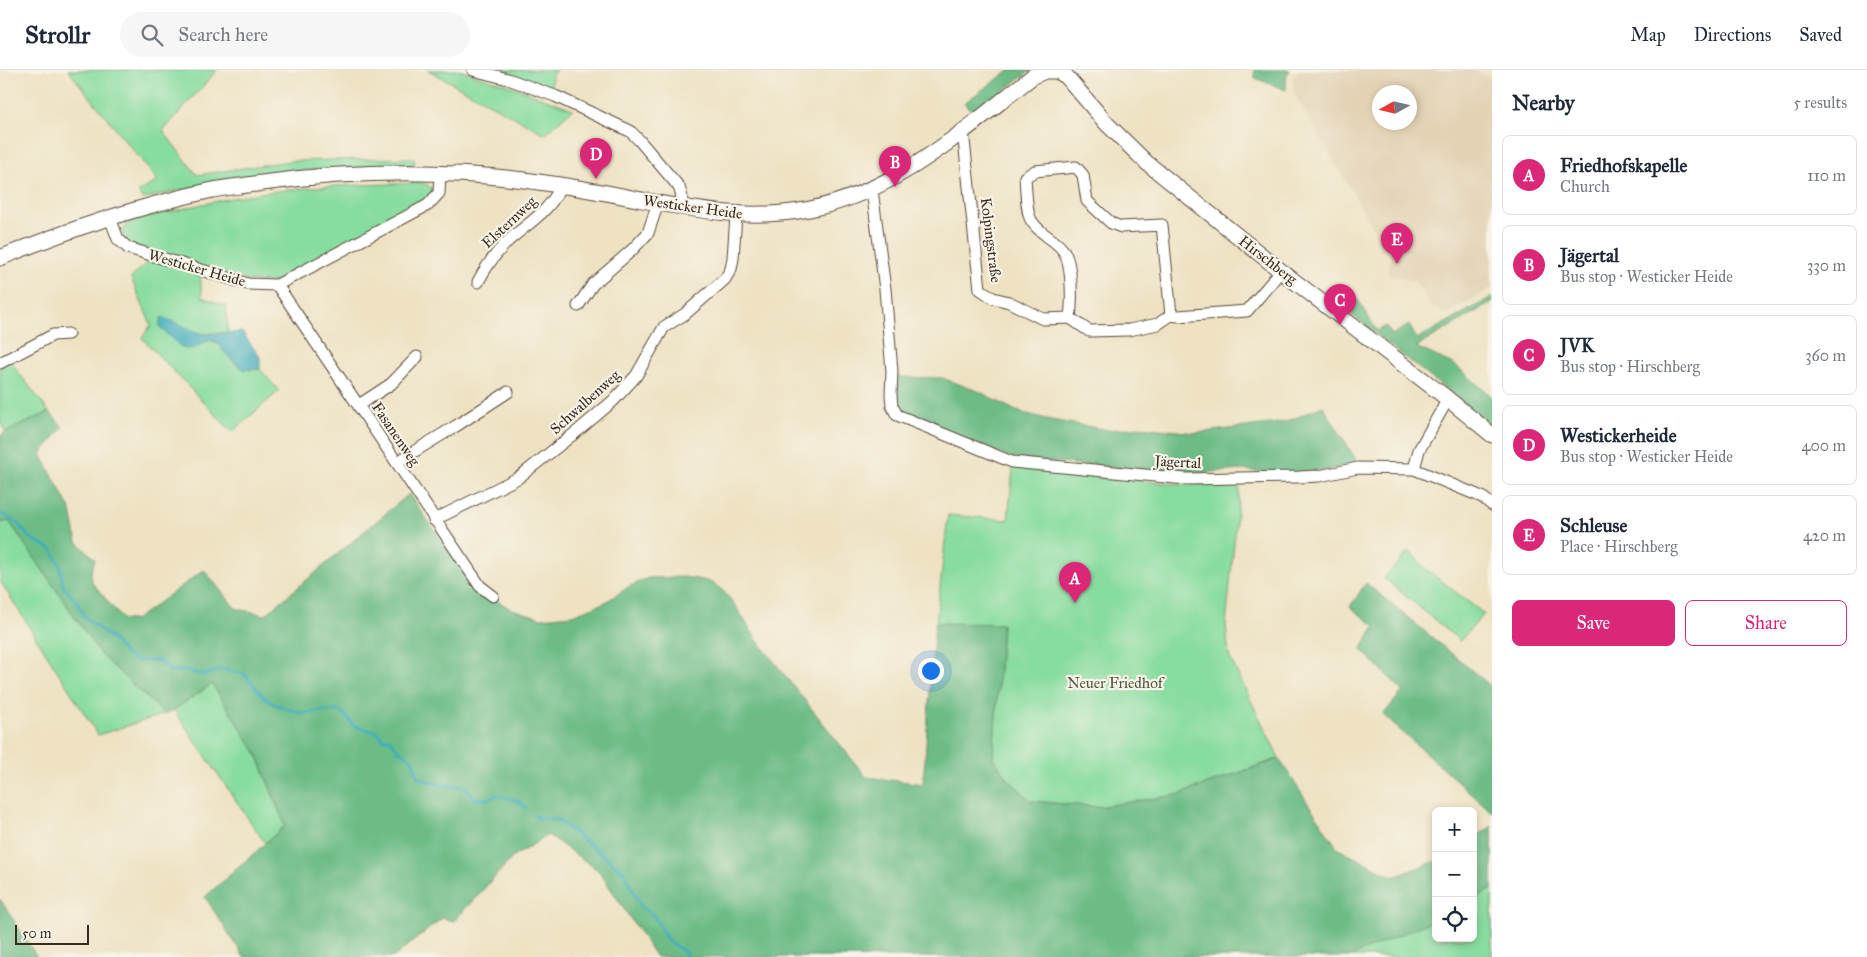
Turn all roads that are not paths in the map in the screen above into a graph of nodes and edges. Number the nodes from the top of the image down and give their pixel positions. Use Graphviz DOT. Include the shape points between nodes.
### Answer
graph roads {
  1 [pos="473,70"];
  2 [pos="1057,72"];
  3 [pos="963,131"];
  4 [pos="440,174"];
  5 [pos="561,185"];
  6 [pos="872,190"];
  7 [pos="658,203"];
  8 [pos="680,208"];
  9 [pos="736,215"];
  10 [pos="110,218"];
  11 [pos="0,258"];
  12 [pos="1281,271"];
  13 [pos="478,282"];
  14 [pos="277,285"];
  15 [pos="578,306"];
  16 [pos="1171,316"];
  17 [pos="1070,318"];
  18 [pos="68,334"];
  19 [pos="418,357"];
  20 [pos="0,363"];
  21 [pos="508,392"];
  22 [pos="1448,399"];
  23 [pos="359,405"];
  24 [pos="1492,435"];
  25 [pos="397,462"];
  26 [pos="1414,468"];
  27 [pos="1492,505"];
  28 [pos="434,520"];
  29 [pos="494,596"];
  1 -- 8 [label="street" via="555,96 630,131 679,187 682,197"];
  2 -- 3 [label="street, Westicker Heide" via="1045,71 1033,76"];
  2 -- 12 [label="street, Hirschberg" via="1066,76 1147,164"];
  3 -- 6 [label="street, Westicker Heide" via="917,165"];
  3 -- 17 [label="street, Kolpingstraße" via="980,289 1042,319"];
  4 -- 5 [label="street, Westicker Heide"];
  4 -- 10 [label="street, Westicker Heide" via="357,174 210,190"];
  4 -- 14 [label="street, Westicker Heide" via="439,193 428,205"];
  5 -- 7 [label="street, Westicker Heide"];
  5 -- 13 [label="street, Elsternweg" via="547,208 488,263"];
  6 -- 9 [label="street, Westicker Heide" via="809,209"];
  6 -- 26 [label="street, Jägertal" via="885,289 892,371 890,395 897,415 1012,462 1186,479 1299,477 1358,468"];
  7 -- 8 [label="street, Westicker Heide"];
  7 -- 15 [label="street" via="648,233 593,284"];
  8 -- 9 [label="street, Westicker Heide"];
  9 -- 28 [label="street, Schwalbenweg" via="733,258 725,279 685,314 664,327 636,376 613,401 518,478"];
  10 -- 11 [label="street, Westicker Heide"];
  10 -- 14 [label="street, Westicker Heide" via="118,238 128,248 248,284"];
  12 -- 16 [label="street" via="1247,311"];
  12 -- 22 [label="street, Hirschberg"];
  14 -- 23 [label="street, Fasanenweg"];
  16 -- 17 [label="street" via="1158,324 1130,330 1089,331"];
  16 -- 17 [label="street" via="1162,225 1121,227 1112,223 1087,201 1083,175 1076,168 1035,171 1025,177 1030,218 1063,250 1068,260 1072,303"];
  18 -- 20 [label="street" via="53,335"];
  19 -- 23 [label="street" via="392,384"];
  21 -- 25 [label="street"];
  22 -- 24 [label="street, Hirschberg"];
  22 -- 26 [label="street" via="1419,450"];
  23 -- 25 [label="street, Fasanenweg"];
  25 -- 28 [label="street, Fasanenweg"];
  26 -- 27 [label="street" via="1482,497"];
  28 -- 29 [label="street, Fasanenweg" via="480,586"];
}
